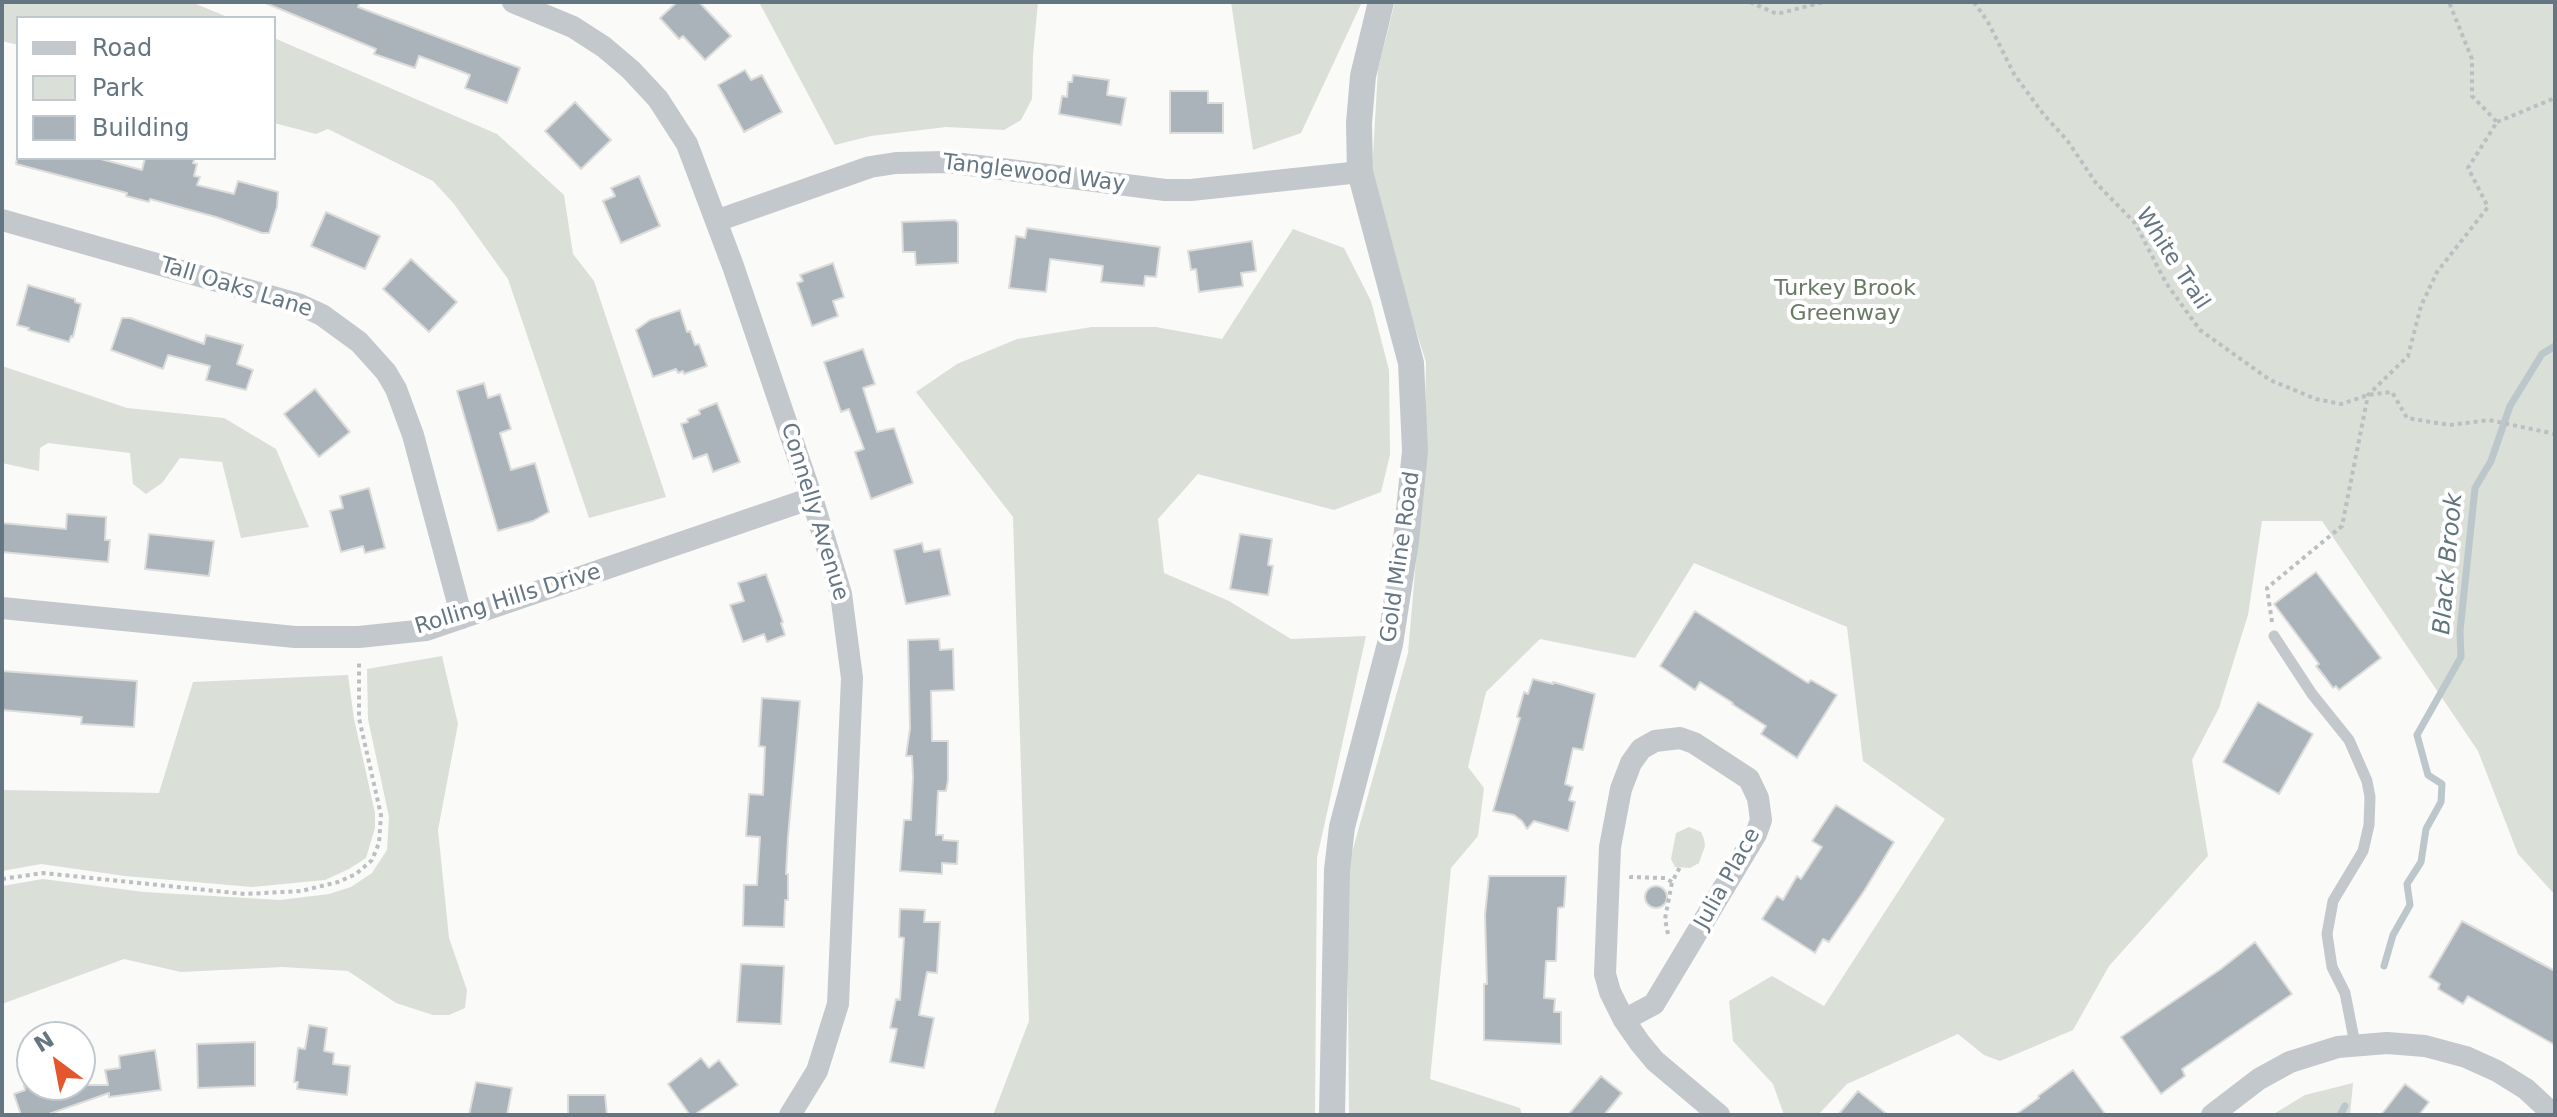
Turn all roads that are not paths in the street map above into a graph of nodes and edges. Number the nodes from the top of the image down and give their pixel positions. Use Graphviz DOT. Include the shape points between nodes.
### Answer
graph roads {
  1 [pos="513,2"];
  2 [pos="1381,2"];
  3 [pos="1360,172"];
  4 [pos="2,220"];
  5 [pos="716,221"];
  6 [pos="812,498"];
  7 [pos="2,608"];
  8 [pos="462,618"];
  9 [pos="2274,636"];
  10 [pos="1624,1020"];
  11 [pos="2355,1044"];
  12 [pos="790,1115"];
  13 [pos="1332,1115"];
  14 [pos="1719,1115"];
  15 [pos="2212,1115"];
  16 [pos="2554,1115"];
  1 -- 5 [label="street, Connelly Avenue" via="573,27 604,47 658,99 687,144"];
  2 -- 3 [label="street, Gold Mine Road" via="1363,76"];
  3 -- 5 [label="street, Tanglewood Way" via="1191,190 908,162 870,167"];
  3 -- 13 [label="street, Gold Mine Road" via="1411,363 1415,451 1390,644 1342,827"];
  4 -- 8 [label="street, Tall Oaks Lane" via="298,304 359,342 396,389"];
  5 -- 6 [label="street, Connelly Avenue"];
  6 -- 8 [label="street, Rolling Hills Drive"];
  6 -- 12 [label="street, Connelly Avenue" via="841,594 852,678 838,1004 817,1071"];
  7 -- 8 [label="street, Rolling Hills Drive" via="295,637 426,630"];
  9 -- 11 [label="lane" via="2349,740 2367,781 2371,812 2366,839 2333,901 2327,934"];
  10 -- 10 [label="street, Julia Place" via="1654,1004 1761,820 1749,779 1680,738 1655,741 1638,753 1617,805 1608,872 1605,974"];
  10 -- 14 [label="street, Julia Place" via="1655,1061"];
  11 -- 15 [label="street" via="2290,1062"];
  11 -- 16 [label="street" via="2425,1046 2466,1057 2526,1089"];
}
